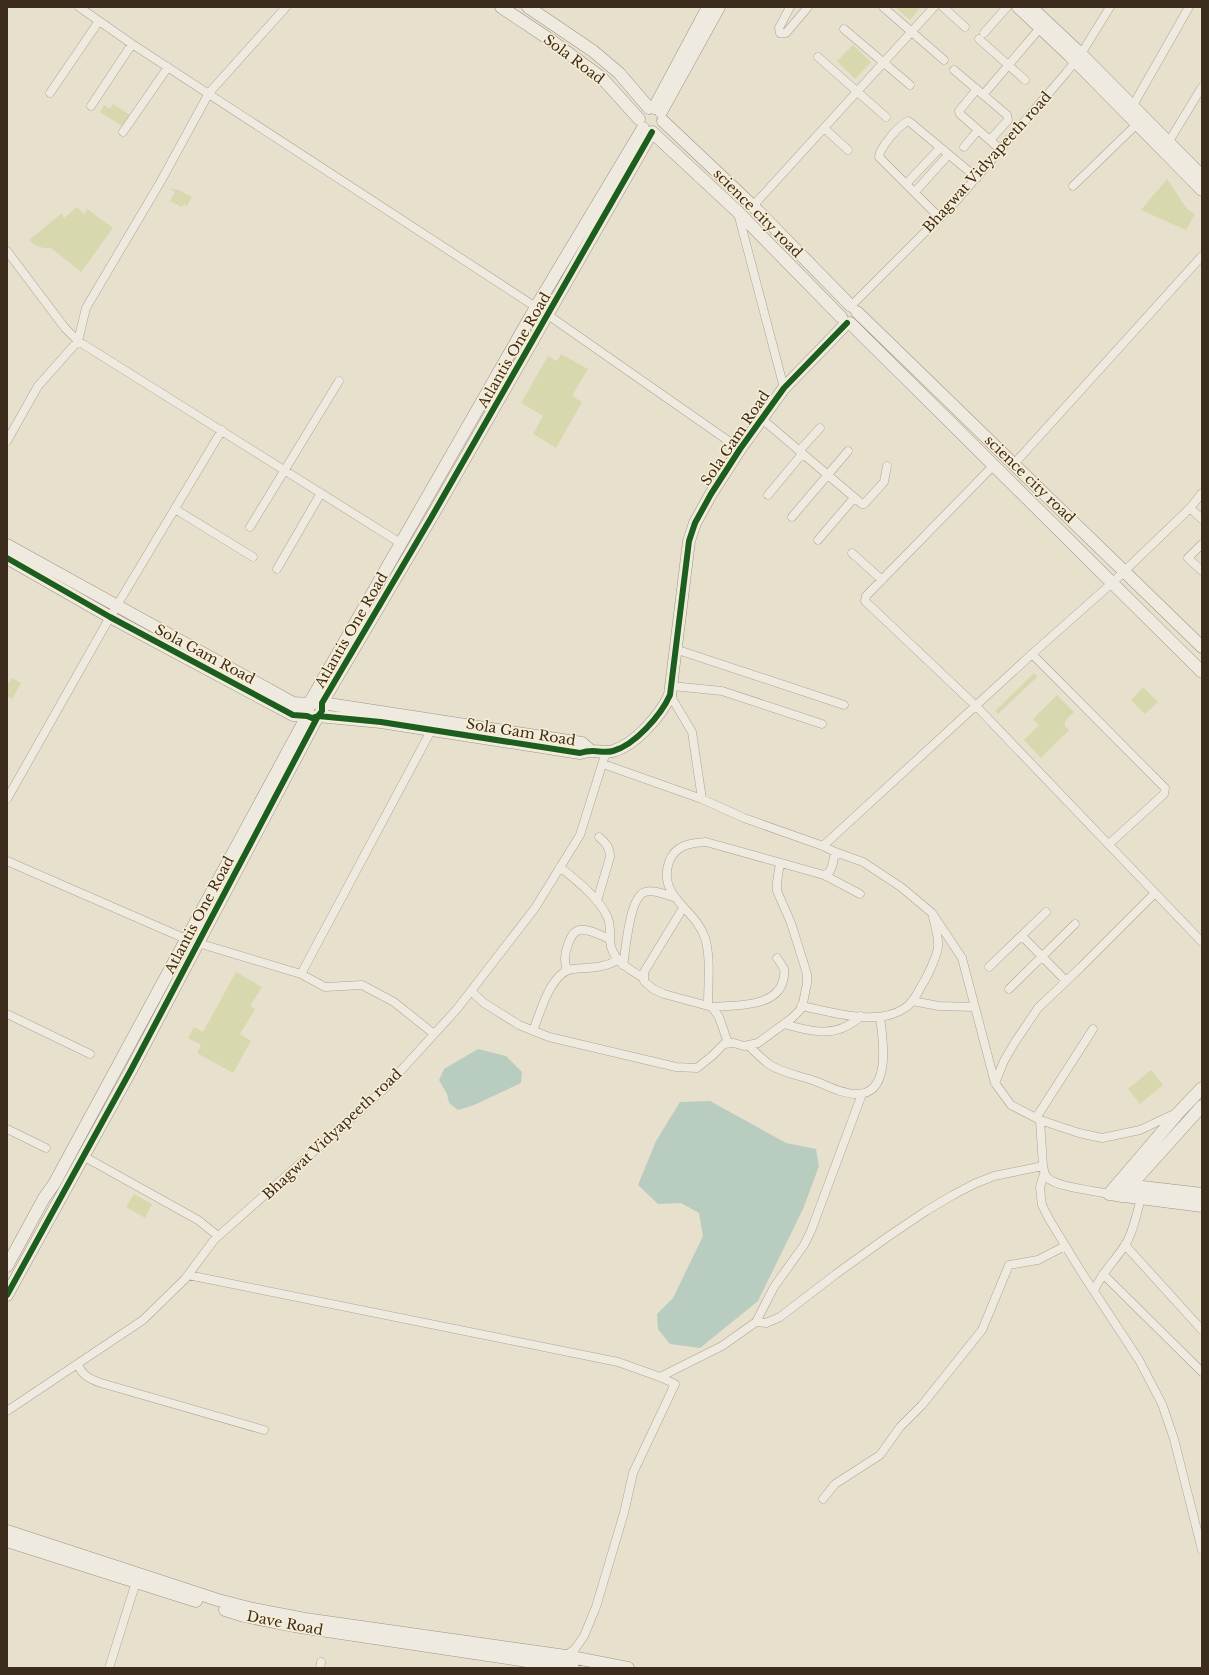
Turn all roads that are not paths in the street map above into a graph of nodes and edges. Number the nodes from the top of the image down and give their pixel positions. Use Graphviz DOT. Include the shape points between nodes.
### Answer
graph roads {
  1 [pos="80,7"];
  2 [pos="286,7"];
  3 [pos="501,7"];
  4 [pos="528,7"];
  5 [pos="708,7"];
  6 [pos="719,7"];
  7 [pos="790,7"];
  8 [pos="808,7"];
  9 [pos="883,7"];
  10 [pos="934,7"];
  11 [pos="943,7"];
  12 [pos="1007,7"];
  13 [pos="1018,7"];
  14 [pos="1031,7"];
  15 [pos="1110,7"];
  16 [pos="1189,7"];
  17 [pos="99,20"];
  18 [pos="965,27"];
  19 [pos="1040,28"];
  20 [pos="844,29"];
  21 [pos="912,32"];
  22 [pos="132,44"];
  23 [pos="818,57"];
  24 [pos="1078,58"];
  25 [pos="944,60"];
  26 [pos="884,62"];
  27 [pos="1009,65"];
  28 [pos="168,67"];
  29 [pos="954,70"];
  30 [pos="1025,80"];
  31 [pos="910,85"];
  32 [pos="1202,87"];
  33 [pos="857,92"];
  34 [pos="980,92"];
  35 [pos="50,93"];
  36 [pos="209,93"];
  37 [pos="91,106"];
  38 [pos="1132,106"];
  39 [pos="656,112"];
  40 [pos="886,117"];
  41 [pos="1137,124"];
  42 [pos="645,126"];
  43 [pos="824,128"];
  44 [pos="978,130"];
  45 [pos="123,132"];
  46 [pos="990,140"];
  47 [pos="1168,143"];
  48 [pos="964,147"];
  49 [pos="940,148"];
  50 [pos="848,150"];
  51 [pos="1001,150"];
  52 [pos="948,155"];
  53 [pos="1202,176"];
  54 [pos="977,178"];
  55 [pos="906,184"];
  56 [pos="1074,186"];
  57 [pos="1202,190"];
  58 [pos="915,192"];
  59 [pos="753,206"];
  60 [pos="738,212"];
  61 [pos="940,218"];
  62 [pos="7,251"];
  63 [pos="1202,256"];
  64 [pos="536,307"];
  65 [pos="854,309"];
  66 [pos="548,315"];
  67 [pos="846,321"];
  68 [pos="78,341"];
  69 [pos="339,381"];
  70 [pos="784,388"];
  71 [pos="762,419"];
  72 [pos="820,428"];
  73 [pos="222,430"];
  74 [pos="7,441"];
  75 [pos="740,449"];
  76 [pos="848,451"];
  77 [pos="801,452"];
  78 [pos="1014,464"];
  79 [pos="886,466"];
  80 [pos="993,466"];
  81 [pos="285,470"];
  82 [pos="827,476"];
  83 [pos="321,492"];
  84 [pos="1202,493"];
  85 [pos="768,495"];
  86 [pos="854,498"];
  87 [pos="1190,508"];
  88 [pos="175,509"];
  89 [pos="792,517"];
  90 [pos="1202,519"];
  91 [pos="250,527"];
  92 [pos="818,540"];
  93 [pos="402,544"];
  94 [pos="1202,544"];
  95 [pos="7,545"];
  96 [pos="852,553"];
  97 [pos="253,557"];
  98 [pos="7,558"];
  99 [pos="277,569"];
  100 [pos="1202,570"];
  101 [pos="1125,571"];
  102 [pos="882,580"];
  103 [pos="1112,583"];
  104 [pos="117,606"];
  105 [pos="110,617"];
  106 [pos="1202,647"];
  107 [pos="675,649"];
  108 [pos="1032,654"];
  109 [pos="1202,672"];
  110 [pos="671,691"];
  111 [pos="322,704"];
  112 [pos="844,705"];
  113 [pos="976,706"];
  114 [pos="312,712"];
  115 [pos="822,724"];
  116 [pos="433,725"];
  117 [pos="606,752"];
  118 [pos="602,764"];
  119 [pos="7,799"];
  120 [pos="702,799"];
  121 [pos="599,837"];
  122 [pos="1109,844"];
  123 [pos="823,846"];
  124 [pos="835,852"];
  125 [pos="7,861"];
  126 [pos="780,863"];
  127 [pos="560,867"];
  128 [pos="824,875"];
  129 [pos="1155,893"];
  130 [pos="860,894"];
  131 [pos="676,898"];
  132 [pos="597,901"];
  133 [pos="683,908"];
  134 [pos="1046,912"];
  135 [pos="932,913"];
  136 [pos="1075,924"];
  137 [pos="1022,936"];
  138 [pos="186,939"];
  139 [pos="610,939"];
  140 [pos="1202,942"];
  141 [pos="198,943"];
  142 [pos="1042,956"];
  143 [pos="777,958"];
  144 [pos="621,963"];
  145 [pos="989,967"];
  146 [pos="567,970"];
  147 [pos="301,974"];
  148 [pos="643,978"];
  149 [pos="1066,981"];
  150 [pos="1009,989"];
  151 [pos="471,992"];
  152 [pos="912,1001"];
  153 [pos="710,1006"];
  154 [pos="801,1006"];
  155 [pos="974,1007"];
  156 [pos="7,1014"];
  157 [pos="861,1016"];
  158 [pos="880,1017"];
  159 [pos="784,1024"];
  160 [pos="1093,1029"];
  161 [pos="533,1031"];
  162 [pos="434,1034"];
  163 [pos="728,1043"];
  164 [pos="750,1046"];
  165 [pos="90,1054"];
  166 [pos="995,1082"];
  167 [pos="1202,1088"];
  168 [pos="862,1094"];
  169 [pos="1202,1106"];
  170 [pos="1180,1111"];
  171 [pos="1038,1119"];
  172 [pos="7,1129"];
  173 [pos="46,1148"];
  174 [pos="83,1156"];
  175 [pos="1042,1177"];
  176 [pos="1118,1184"];
  177 [pos="1131,1185"];
  178 [pos="1109,1194"];
  179 [pos="1202,1194"];
  180 [pos="1121,1196"];
  181 [pos="1141,1199"];
  182 [pos="1202,1206"];
  183 [pos="218,1236"];
  184 [pos="1125,1245"];
  185 [pos="1066,1246"];
  186 [pos="7,1266"];
  187 [pos="1103,1274"];
  188 [pos="188,1275"];
  189 [pos="1094,1291"];
  190 [pos="7,1295"];
  191 [pos="756,1322"];
  192 [pos="1202,1330"];
  193 [pos="78,1364"];
  194 [pos="1201,1370"];
  195 [pos="660,1377"];
  196 [pos="7,1411"];
  197 [pos="264,1430"];
  198 [pos="823,1499"];
  199 [pos="7,1531"];
  200 [pos="7,1541"];
  201 [pos="1202,1550"];
  202 [pos="136,1582"];
  203 [pos="566,1656"];
  204 [pos="553,1666"];
  205 [pos="109,1668"];
  206 [pos="573,1668"];
  207 [pos="628,1668"];
  1 -- 17 [label="street"];
  2 -- 36 [label="street"];
  3 -- 42 [label="street, Sola Road" via="602,78"];
  4 -- 39 [label="street, Sola Road" via="593,51 619,73"];
  5 -- 39 [label="street"];
  6 -- 39 [label="street"];
  7 -- 8 [label="street" via="778,28 780,33 786,33"];
  9 -- 21 [label="street"];
  10 -- 21 [label="street"];
  11 -- 18 [label="street"];
  12 -- 27 [label="street" via="981,36"];
  13 -- 19 [label="street"];
  14 -- 24 [label="street"];
  15 -- 24 [label="street, Bhagwat Vidyapeeth road"];
  16 -- 38 [label="street"];
  17 -- 22 [label="street"];
  17 -- 35 [label="street"];
  19 -- 24 [label="street"];
  19 -- 27 [label="street"];
  20 -- 26 [label="street"];
  21 -- 25 [label="street"];
  21 -- 26 [label="street"];
  22 -- 28 [label="street"];
  22 -- 37 [label="street"];
  23 -- 33 [label="street"];
  24 -- 38 [label="street"];
  24 -- 41 [label="street"];
  24 -- 51 [label="street, Bhagwat Vidyapeeth road"];
  26 -- 31 [label="street"];
  26 -- 33 [label="street"];
  27 -- 30 [label="street"];
  27 -- 34 [label="street"];
  28 -- 36 [label="street"];
  28 -- 45 [label="street"];
  29 -- 34 [label="street"];
  32 -- 47 [label="street"];
  33 -- 40 [label="street"];
  33 -- 43 [label="street"];
  34 -- 44 [label="street" via="959,111"];
  34 -- 46 [label="street" via="1008,118"];
  36 -- 64 [label="street"];
  36 -- 68 [label="street" via="161,181 86,308"];
  38 -- 47 [label="street"];
  39 -- 42 [label="street" via="642,112"];
  39 -- 42 [label="street" via="659,128"];
  39 -- 59 [label="street, science city road"];
  41 -- 56 [label="street"];
  41 -- 57 [label="street"];
  42 -- 60 [label="street, Sola Road"];
  42 -- 64 [label="street, Atlantis One Road"];
  42 -- 66 [label="street, Atlantis One Road"];
  43 -- 50 [label="street"];
  43 -- 59 [label="street"];
  44 -- 46 [label="street"];
  44 -- 48 [label="street"];
  46 -- 51 [label="street"];
  47 -- 53 [label="street"];
  49 -- 52 [label="street"];
  49 -- 55 [label="street"];
  49 -- 55 [label="street" via="908,121 900,126 881,149 879,157"];
  51 -- 54 [label="street, Bhagwat Vidyapeeth road"];
  52 -- 54 [label="street"];
  52 -- 58 [label="street"];
  54 -- 61 [label="street, Bhagwat Vidyapeeth road"];
  55 -- 58 [label="street"];
  58 -- 61 [label="street"];
  59 -- 65 [label="street, science city road"];
  60 -- 67 [label="street, Sola Road"];
  60 -- 70 [label="street"];
  61 -- 65 [label="street, Bhagwat Vidyapeeth road"];
  62 -- 68 [label="street" via="65,328"];
  63 -- 78 [label="street"];
  64 -- 66 [label="street"];
  64 -- 93 [label="street, Atlantis One Road"];
  65 -- 67 [label="street, Sola Gam Road" via="856,319"];
  65 -- 78 [label="street, science city road"];
  66 -- 75 [label="street"];
  66 -- 111 [label="street, Atlantis One Road"];
  67 -- 70 [label="street, Sola Gam Road"];
  67 -- 80 [label="street, Sola Road"];
  68 -- 73 [label="street"];
  68 -- 74 [label="street" via="38,386"];
  69 -- 81 [label="street"];
  70 -- 71 [label="street, Sola Gam Road"];
  71 -- 75 [label="street, Sola Gam Road"];
  71 -- 77 [label="street"];
  72 -- 77 [label="street"];
  73 -- 81 [label="street"];
  73 -- 88 [label="street"];
  75 -- 107 [label="street, Sola Gam Road" via="711,494 691,533"];
  76 -- 82 [label="street"];
  77 -- 82 [label="street"];
  77 -- 85 [label="street"];
  78 -- 101 [label="street, science city road"];
  79 -- 86 [label="street" via="884,482 864,504"];
  80 -- 102 [label="street"];
  80 -- 103 [label="street, Sola Road"];
  81 -- 83 [label="street"];
  81 -- 91 [label="street"];
  82 -- 86 [label="street"];
  82 -- 89 [label="street"];
  83 -- 93 [label="street"];
  83 -- 99 [label="street"];
  84 -- 87 [label="street"];
  86 -- 92 [label="street"];
  87 -- 90 [label="street"];
  87 -- 101 [label="street"];
  88 -- 97 [label="street"];
  88 -- 104 [label="street"];
  93 -- 114 [label="street, Atlantis One Road"];
  94 -- 100 [label="street" via="1188,558"];
  95 -- 104 [label="street, Sola Gam Road"];
  96 -- 102 [label="street"];
  98 -- 105 [label="street, Sola Gam Road"];
  101 -- 103 [label="street"];
  101 -- 106 [label="street, science city road"];
  102 -- 113 [label="street" via="866,596 866,601"];
  103 -- 108 [label="street"];
  103 -- 109 [label="street, Sola Road"];
  104 -- 105 [label="street"];
  104 -- 114 [label="street, Sola Gam Road"];
  105 -- 114 [label="street, Sola Gam Road" via="293,715"];
  105 -- 119 [label="street"];
  107 -- 110 [label="street, Sola Gam Road"];
  107 -- 112 [label="street"];
  108 -- 113 [label="street"];
  108 -- 122 [label="street" via="1165,788 1164,794"];
  110 -- 115 [label="street" via="722,691"];
  110 -- 117 [label="street, Sola Gam Road" via="664,707 639,734 621,748"];
  110 -- 120 [label="street" via="692,732"];
  111 -- 114 [label="street, Atlantis One Road" via="322,711"];
  111 -- 116 [label="street, Sola Gam Road"];
  113 -- 122 [label="street"];
  113 -- 123 [label="street"];
  114 -- 116 [label="street, Sola Gam Road" via="381,722"];
  114 -- 138 [label="street, Atlantis One Road"];
  114 -- 141 [label="street, Atlantis One Road"];
  116 -- 117 [label="street, Sola Gam Road" via="582,743 590,750"];
  116 -- 147 [label="street"];
  117 -- 118 [label="street, Bhagwat Vidyapeeth road"];
  118 -- 120 [label="street"];
  118 -- 127 [label="street, Bhagwat Vidyapeeth road" via="580,835"];
  120 -- 123 [label="street" via="744,818"];
  121 -- 132 [label="street" via="607,844 610,858"];
  122 -- 129 [label="street"];
  123 -- 124 [label="street"];
  124 -- 128 [label="street" via="830,871"];
  124 -- 135 [label="street" via="863,862 901,887"];
  125 -- 138 [label="street"];
  126 -- 128 [label="street"];
  126 -- 131 [label="street" via="706,842 688,844 672,855 666,871 666,878"];
  126 -- 154 [label="street" via="777,891 791,923 807,974"];
  127 -- 132 [label="street"];
  127 -- 151 [label="street, Bhagwat Vidyapeeth road" via="535,908"];
  128 -- 130 [label="street"];
  129 -- 140 [label="street"];
  129 -- 149 [label="street"];
  131 -- 133 [label="street"];
  131 -- 144 [label="street" via="652,891 642,893 638,897 631,915"];
  132 -- 139 [label="street" via="608,918"];
  133 -- 148 [label="street" via="644,972"];
  133 -- 153 [label="street" via="698,922 705,937"];
  134 -- 137 [label="street"];
  135 -- 152 [label="street" via="939,948 925,980"];
  135 -- 155 [label="street" via="962,958"];
  136 -- 142 [label="street"];
  137 -- 142 [label="street"];
  137 -- 145 [label="street"];
  138 -- 186 [label="street, Atlantis One Road"];
  139 -- 144 [label="street" via="610,947"];
  139 -- 146 [label="street" via="586,930 575,932 565,956"];
  141 -- 147 [label="street"];
  141 -- 174 [label="street, Atlantis One Road"];
  142 -- 149 [label="street"];
  142 -- 150 [label="street"];
  143 -- 153 [label="street" via="784,969 784,976 782,986 776,994 758,1002"];
  144 -- 146 [label="street"];
  144 -- 148 [label="street"];
  146 -- 161 [label="street" via="551,986"];
  147 -- 162 [label="street" via="325,987 362,985 394,1002"];
  148 -- 153 [label="street" via="646,983 664,994"];
  149 -- 166 [label="street" via="1042,1003 1026,1024"];
  151 -- 161 [label="street" via="497,1012"];
  151 -- 162 [label="street, Bhagwat Vidyapeeth road"];
  152 -- 155 [label="street" via="938,1006"];
  152 -- 158 [label="street" via="893,1014"];
  153 -- 163 [label="street" via="719,1017"];
  154 -- 157 [label="street"];
  154 -- 159 [label="street"];
  155 -- 166 [label="street"];
  156 -- 165 [label="street"];
  157 -- 158 [label="street"];
  157 -- 159 [label="street" via="850,1025 826,1032"];
  158 -- 168 [label="street" via="884,1043 882,1068 875,1087"];
  159 -- 164 [label="street"];
  160 -- 171 [label="street"];
  161 -- 163 [label="street" via="676,1067 697,1068"];
  162 -- 183 [label="street, Bhagwat Vidyapeeth road" via="384,1089"];
  163 -- 164 [label="street"];
  164 -- 168 [label="street" via="761,1058 779,1070 846,1092"];
  166 -- 171 [label="street" via="1011,1105"];
  167 -- 170 [label="street"];
  168 -- 191 [label="street" via="811,1231 774,1287"];
  169 -- 177 [label="street"];
  170 -- 171 [label="street" via="1140,1130 1102,1138"];
  170 -- 176 [label="street"];
  171 -- 175 [label="street"];
  172 -- 173 [label="street"];
  174 -- 183 [label="street" via="198,1220"];
  174 -- 190 [label="street, Atlantis One Road"];
  175 -- 178 [label="street" via="1057,1183"];
  175 -- 185 [label="street" via="1042,1205"];
  175 -- 191 [label="street" via="994,1176 953,1195 886,1238 780,1317 766,1323"];
  176 -- 177 [label="street"];
  176 -- 178 [label="street"];
  177 -- 179 [label="street"];
  177 -- 180 [label="street"];
  178 -- 180 [label="street"];
  180 -- 181 [label="street"];
  181 -- 182 [label="street"];
  181 -- 184 [label="street"];
  183 -- 188 [label="street, Bhagwat Vidyapeeth road"];
  184 -- 187 [label="street"];
  184 -- 192 [label="street"];
  185 -- 189 [label="street"];
  185 -- 198 [label="street" via="1038,1260 1009,1265 982,1330 922,1406 900,1427 880,1455 835,1484"];
  187 -- 189 [label="street"];
  187 -- 194 [label="street"];
  188 -- 193 [label="street, Bhagwat Vidyapeeth road" via="143,1320"];
  188 -- 195 [label="street" via="618,1362"];
  189 -- 201 [label="street" via="1139,1360 1162,1404 1174,1439"];
  191 -- 195 [label="street" via="722,1346"];
  193 -- 196 [label="street, Bhagwat Vidyapeeth road"];
  193 -- 197 [label="street" via="80,1371 88,1378 102,1384"];
  195 -- 203 [label="street" via="674,1384 634,1473 596,1607 584,1636 575,1649"];
  199 -- 203 [label="street" via="253,1609"];
  200 -- 202 [label="street, Dave Road"];
  202 -- 204 [label="street, Dave Road" via="244,1616"];
  202 -- 205 [label="street"];
  203 -- 204 [label="street"];
  203 -- 207 [label="street"];
  204 -- 206 [label="street, Dave Road"];
}
